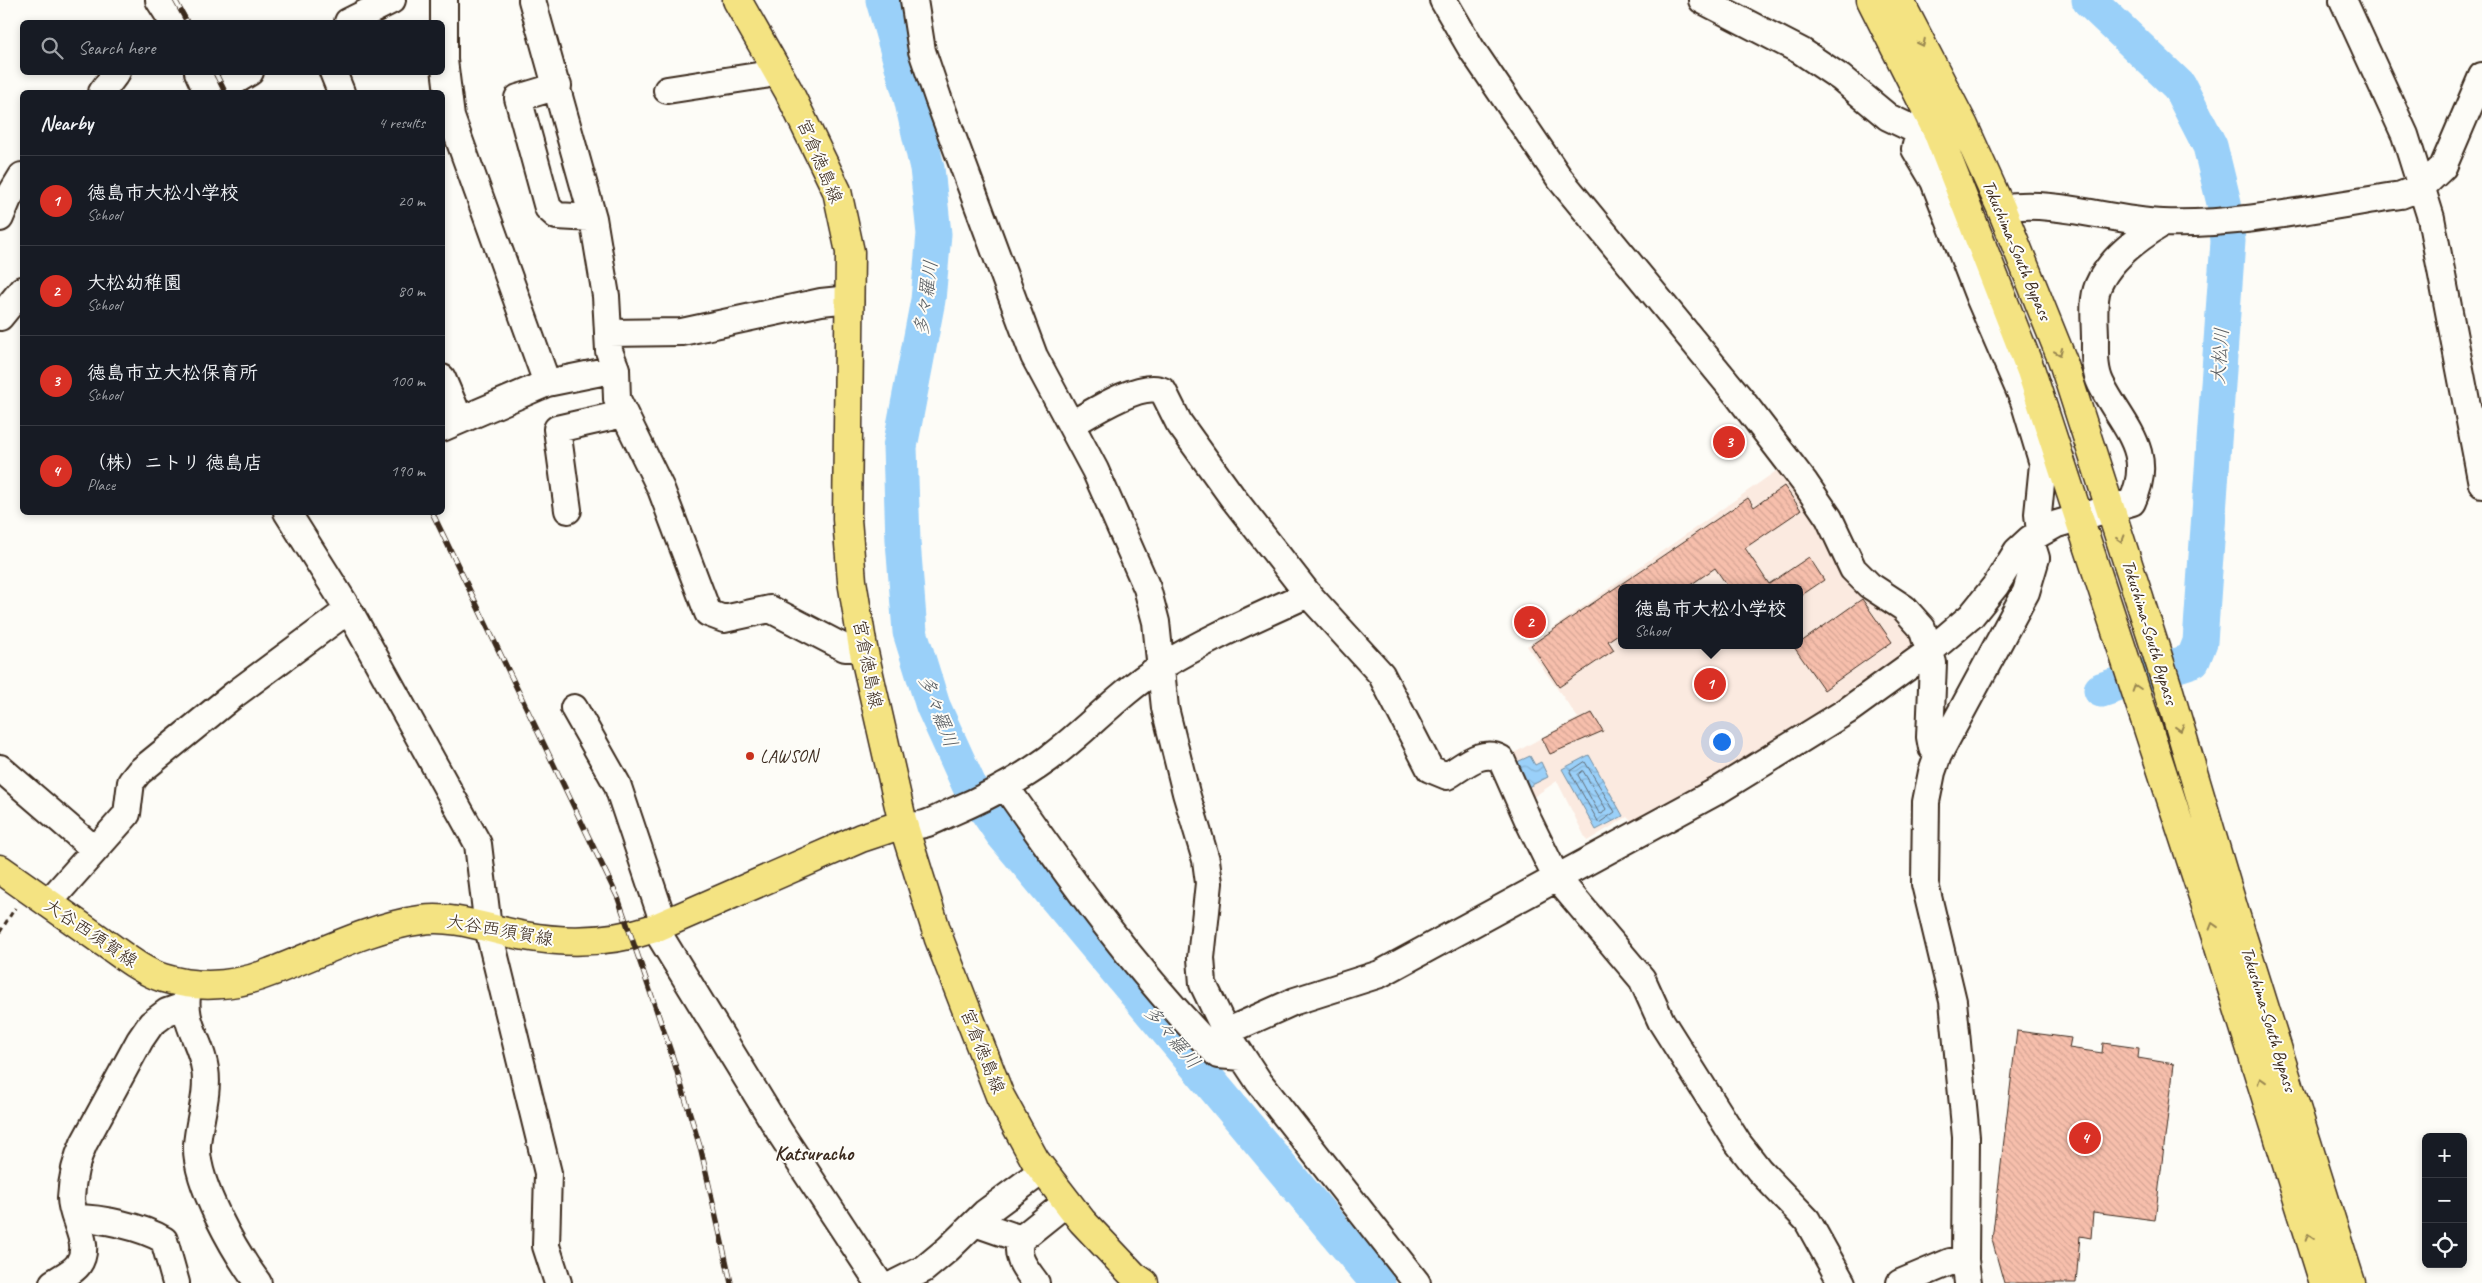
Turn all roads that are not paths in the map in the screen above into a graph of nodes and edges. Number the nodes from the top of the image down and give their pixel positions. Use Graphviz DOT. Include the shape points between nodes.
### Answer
graph roads {
  1 [pos="392,0"];
  2 [pos="444,0"];
  3 [pos="532,0"];
  4 [pos="737,0"];
  5 [pos="914,0"];
  6 [pos="1442,0"];
  7 [pos="1702,0"];
  8 [pos="1872,0"];
  9 [pos="1900,0"];
  10 [pos="2343,0"];
  11 [pos="352,20"];
  12 [pos="444,20"];
  13 [pos="445,68"];
  14 [pos="776,68"];
  15 [pos="115,75"];
  16 [pos="199,75"];
  17 [pos="245,75"];
  18 [pos="334,75"];
  19 [pos="2482,76"];
  20 [pos="558,86"];
  21 [pos="104,90"];
  22 [pos="206,90"];
  23 [pos="219,90"];
  24 [pos="340,90"];
  25 [pos="667,90"];
  26 [pos="1964,126"];
  27 [pos="1928,130"];
  28 [pos="20,179"];
  29 [pos="2422,187"];
  30 [pos="2001,208"];
  31 [pos="0,218"];
  32 [pos="593,218"];
  33 [pos="2163,223"];
  34 [pos="20,292"];
  35 [pos="850,298"];
  36 [pos="0,317"];
  37 [pos="608,333"];
  38 [pos="616,370"];
  39 [pos="547,383"];
  40 [pos="445,393"];
  41 [pos="623,414"];
  42 [pos="451,424"];
  43 [pos="1072,424"];
  44 [pos="2482,484"];
  45 [pos="2112,509"];
  46 [pos="568,510"];
  47 [pos="289,515"];
  48 [pos="2080,518"];
  49 [pos="2035,535"];
  50 [pos="1308,594"];
  51 [pos="350,612"];
  52 [pos="863,648"];
  53 [pos="1930,651"];
  54 [pos="1160,668"];
  55 [pos="574,708"];
  56 [pos="1938,755"];
  57 [pos="0,768"];
  58 [pos="1000,788"];
  59 [pos="903,824"];
  60 [pos="94,849"];
  61 [pos="0,869"];
  62 [pos="1556,877"];
  63 [pos="38,896"];
  64 [pos="660,926"];
  65 [pos="488,928"];
  66 [pos="186,994"];
  67 [pos="1226,1032"];
  68 [pos="1242,1057"];
  69 [pos="1043,1170"];
  70 [pos="1067,1202"];
  71 [pos="76,1218"];
  72 [pos="975,1223"];
  73 [pos="1021,1239"];
  74 [pos="1967,1272"];
  75 [pos="1136,1281"];
  76 [pos="53,1283"];
  77 [pos="176,1283"];
  78 [pos="258,1283"];
  79 [pos="558,1283"];
  80 [pos="879,1283"];
  81 [pos="896,1283"];
  82 [pos="1036,1283"];
  83 [pos="1418,1283"];
  84 [pos="1842,1283"];
  85 [pos="1900,1283"];
  86 [pos="2324,1283"];
  87 [pos="2351,1283"];
  1 -- 11 [label="street"];
  2 -- 12 [label="street"];
  3 -- 20 [label="street"];
  4 -- 14 [label="main road, 宮倉徳島線"];
  5 -- 43 [label="street" via="922,51 1008,287 1034,356"];
  6 -- 53 [label="street" via="1560,179 1739,396 1805,483 1829,518 1853,569 1869,585 1914,616"];
  7 -- 27 [label="street" via="1801,50 1888,117 1909,127"];
  8 -- 27 [label="main road, Tokushima-South Bypass"];
  9 -- 26 [label="main road, Tokushima-South Bypass, one-way"];
  10 -- 29 [label="street" via="2405,135"];
  13 -- 39 [label="street" via="451,117"];
  14 -- 25 [label="street" via="764,75"];
  14 -- 35 [label="main road, 宮倉徳島線" via="837,191 850,252"];
  15 -- 21 [label="street"];
  16 -- 22 [label="street"];
  17 -- 23 [label="street"];
  18 -- 24 [label="street"];
  19 -- 29 [label="street" via="2443,168"];
  20 -- 32 [label="street"];
  20 -- 32 [label="street" via="518,98 548,208 557,216"];
  26 -- 27 [label="street"];
  26 -- 30 [label="main road, Tokushima-South Bypass"];
  27 -- 48 [label="main road, Tokushima-South Bypass" via="2031,371"];
  27 -- 49 [label="street" via="1915,149 1934,181 2024,401 2043,464"];
  28 -- 31 [label="street"];
  29 -- 33 [label="street" via="2401,195 2226,221"];
  29 -- 44 [label="street" via="2431,218"];
  30 -- 33 [label="street" via="2036,205"];
  30 -- 45 [label="main road, Tokushima-South Bypass, one-way" via="2062,359"];
  32 -- 37 [label="street" via="606,296"];
  33 -- 45 [label="street" via="2144,234 2120,255 2098,286 2095,300 2095,364 2100,382 2138,447 2142,466 2140,485 2132,502"];
  34 -- 36 [label="street"];
  35 -- 37 [label="street" via="682,332"];
  35 -- 52 [label="main road, 宮倉徳島線" via="847,520"];
  37 -- 38 [label="street" via="609,351"];
  38 -- 39 [label="street"];
  38 -- 41 [label="street" via="617,399"];
  39 -- 42 [label="street"];
  40 -- 42 [label="street"];
  41 -- 46 [label="street" via="557,429"];
  41 -- 52 [label="street" via="661,489 708,613 724,619 770,609 845,648"];
  43 -- 50 [label="street" via="1109,403 1144,389 1159,388 1198,453"];
  43 -- 54 [label="street" via="1147,588 1156,622"];
  45 -- 48 [label="street"];
  45 -- 87 [label="main road, Tokushima-South Bypass, one-way"];
  47 -- 51 [label="street"];
  48 -- 49 [label="street" via="2057,524"];
  86 -- 48 [label="main road, Tokushima-South Bypass, one-way"];
  49 -- 53 [label="street" via="2017,551 1971,616"];
  49 -- 56 [label="street" via="2036,558 2026,592"];
  50 -- 54 [label="street" via="1200,645"];
  50 -- 62 [label="street" via="1381,674 1430,770 1447,776 1482,755 1493,754 1501,758"];
  51 -- 60 [label="street" via="336,618 243,688 139,772 131,782 127,814"];
  51 -- 65 [label="street" via="478,844"];
  52 -- 59 [label="main road, 宮倉徳島線"];
  53 -- 56 [label="street" via="1934,684 1930,737 1932,748"];
  53 -- 62 [label="street" via="1847,711 1719,790"];
  54 -- 58 [label="street" via="1127,690 1048,759"];
  54 -- 67 [label="street" via="1167,717 1206,860 1209,883 1201,958 1203,984"];
  55 -- 64 [label="street" via="617,784"];
  56 -- 74 [label="street" via="1926,802 1925,884 1953,1001 1966,1137"];
  57 -- 60 [label="street"];
  58 -- 59 [label="street" via="916,827"];
  58 -- 68 [label="street" via="1179,1015 1218,1055"];
  59 -- 64 [label="main road, 大谷西須賀線" via="861,838"];
  59 -- 69 [label="main road, 宮倉徳島線" via="939,939 1000,1096"];
  60 -- 63 [label="street"];
  61 -- 63 [label="main road, 大谷西須賀線"];
  62 -- 67 [label="street" via="1380,974 1295,1002"];
  62 -- 84 [label="street" via="1642,979 1661,1021 1738,1143 1807,1220"];
  63 -- 66 [label="main road, 大谷西須賀線" via="137,965"];
  64 -- 65 [label="main road, 大谷西須賀線" via="631,936 565,941"];
  64 -- 80 [label="street" via="781,1134"];
  65 -- 66 [label="main road, 大谷西須賀線" via="452,919 420,920 379,930 254,979"];
  65 -- 79 [label="street" via="548,1173 546,1246"];
  66 -- 71 [label="street" via="151,1024 140,1040 76,1159 71,1200"];
  66 -- 78 [label="street" via="205,1068 206,1088 197,1145 198,1168 232,1243"];
  67 -- 68 [label="street"];
  68 -- 83 [label="street"];
  69 -- 70 [label="main road, 宮倉徳島線"];
  69 -- 72 [label="street"];
  70 -- 73 [label="street"];
  70 -- 75 [label="main road, 宮倉徳島線"];
  71 -- 76 [label="street" via="83,1244 82,1255 77,1266"];
  71 -- 77 [label="street" via="91,1218 153,1233 164,1240"];
  72 -- 73 [label="street"];
  72 -- 81 [label="street" via="924,1269"];
  73 -- 82 [label="street" via="1019,1259"];
  74 -- 85 [label="street" via="1950,1262"];
}
